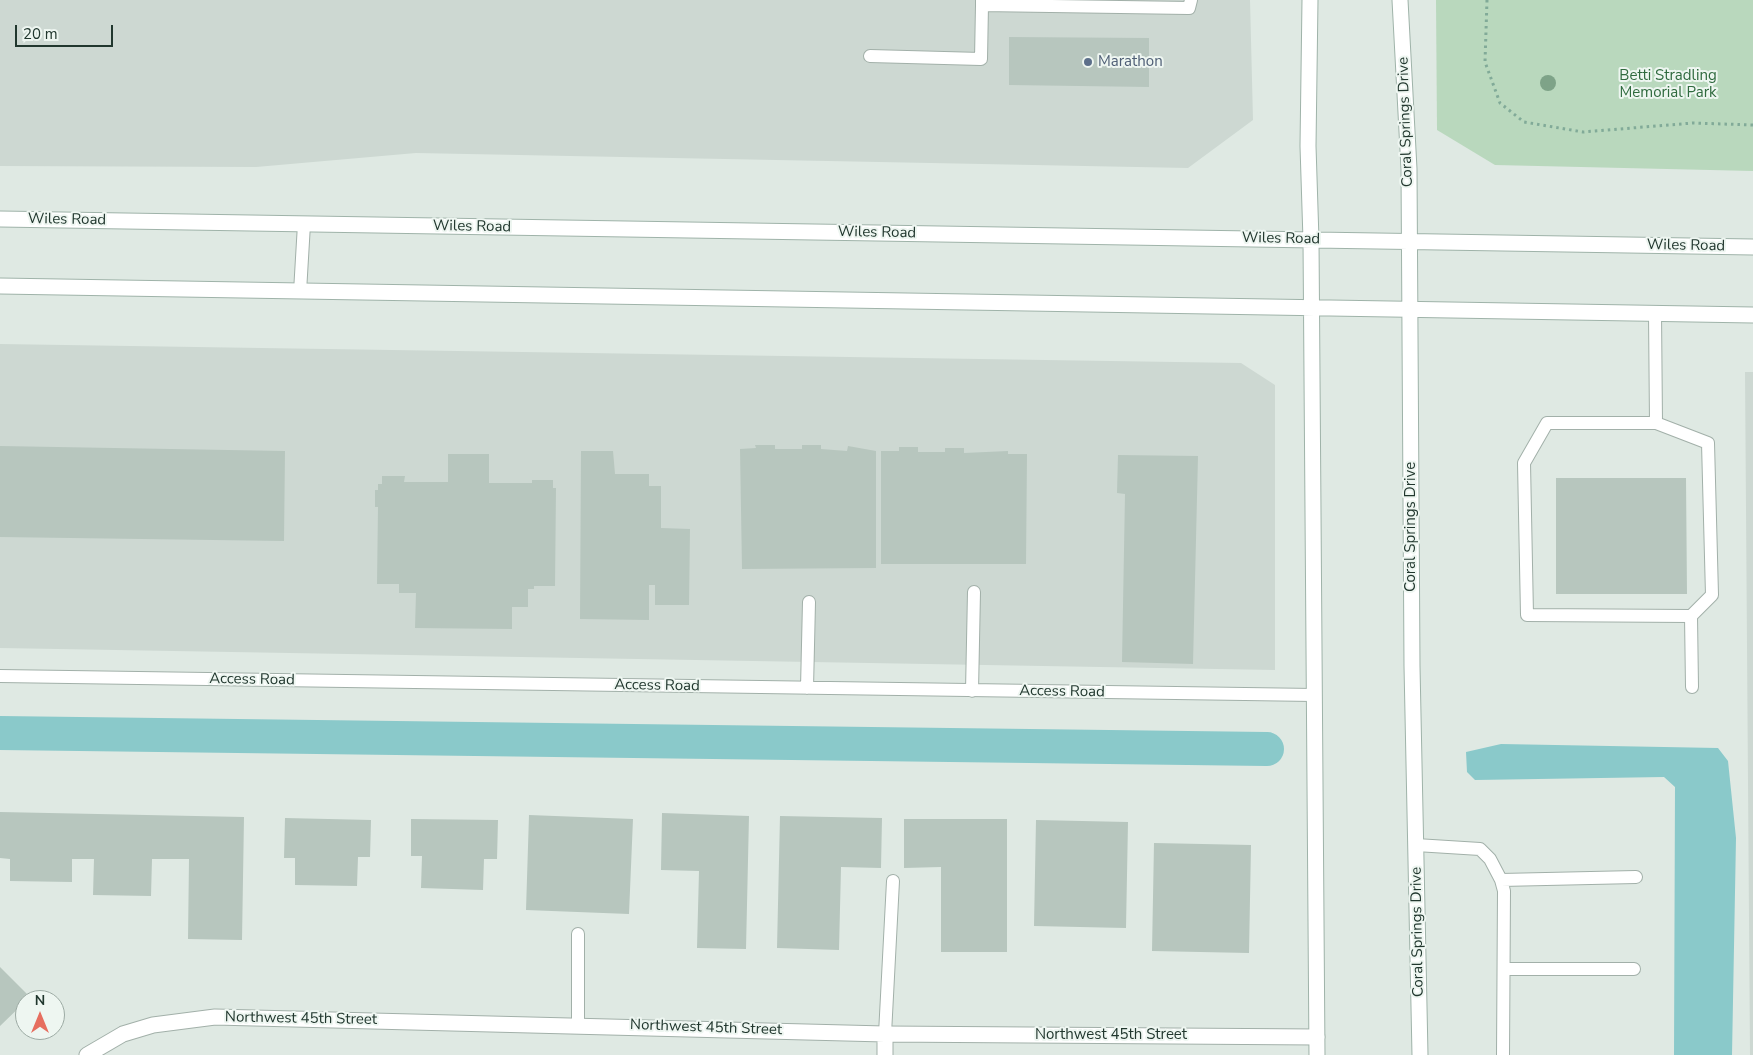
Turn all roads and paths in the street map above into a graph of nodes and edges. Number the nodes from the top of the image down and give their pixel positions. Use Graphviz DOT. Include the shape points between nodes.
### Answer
graph roads {
  1 [pos="1310,0"];
  2 [pos="1400,0"];
  3 [pos="1487,0"];
  4 [pos="982,2"];
  5 [pos="1190,4"];
  6 [pos="870,56"];
  7 [pos="1753,125"];
  8 [pos="0,219"];
  9 [pos="304,224"];
  10 [pos="1311,240"];
  11 [pos="1410,241"];
  12 [pos="1753,247"];
  13 [pos="0,286"];
  14 [pos="300,292"];
  15 [pos="1311,308"];
  16 [pos="1410,309"];
  17 [pos="1655,313"];
  18 [pos="1753,315"];
  19 [pos="1656,423"];
  20 [pos="974,592"];
  21 [pos="809,602"];
  22 [pos="1691,616"];
  23 [pos="0,676"];
  24 [pos="1692,687"];
  25 [pos="808,688"];
  26 [pos="972,690"];
  27 [pos="1314,695"];
  28 [pos="1416,845"];
  29 [pos="1636,877"];
  30 [pos="1501,880"];
  31 [pos="893,881"];
  32 [pos="578,934"];
  33 [pos="1505,969"];
  34 [pos="1634,969"];
  35 [pos="578,1024"];
  36 [pos="885,1034"];
  37 [pos="1317,1037"];
  38 [pos="86,1055"];
  39 [pos="885,1055"];
  40 [pos="1317,1055"];
  41 [pos="1420,1055"];
  42 [pos="1503,1055"];
  1 -- 10 [label="main road" via="1308,146"];
  2 -- 11 [label="main road, Coral Springs Drive" via="1408,130"];
  3 -- 7 [label="path" via="1486,62 1500,103 1524,122 1583,132 1693,122"];
  4 -- 5 [label="lane"];
  4 -- 6 [label="lane" via="981,59"];
  8 -- 9 [label="main road, Wiles Road"];
  9 -- 10 [label="main road, Wiles Road"];
  9 -- 14 [label="lane"];
  10 -- 11 [label="main road, Wiles Road"];
  10 -- 15 [label="main road"];
  11 -- 12 [label="main road, Wiles Road"];
  11 -- 16 [label="main road, Coral Springs Drive"];
  13 -- 14 [label="main road"];
  14 -- 15 [label="main road"];
  15 -- 16 [label="main road"];
  15 -- 27 [label="main road"];
  16 -- 17 [label="main road"];
  16 -- 28 [label="main road, Coral Springs Drive"];
  17 -- 18 [label="main road"];
  17 -- 19 [label="lane"];
  19 -- 22 [label="lane" via="1708,443 1712,595"];
  19 -- 22 [label="lane" via="1547,423 1524,463 1527,615"];
  20 -- 26 [label="lane"];
  21 -- 25 [label="lane"];
  22 -- 24 [label="lane"];
  23 -- 25 [label="lane, Access Road"];
  25 -- 26 [label="lane, Access Road"];
  26 -- 27 [label="lane, Access Road"];
  27 -- 37 [label="main road"];
  28 -- 30 [label="lane" via="1480,849 1490,858"];
  28 -- 41 [label="main road, Coral Springs Drive"];
  29 -- 30 [label="lane"];
  30 -- 33 [label="lane" via="1504,891"];
  31 -- 36 [label="lane"];
  32 -- 35 [label="lane"];
  33 -- 34 [label="lane"];
  33 -- 42 [label="lane"];
  35 -- 36 [label="main road, Northwest 45th Street"];
  35 -- 38 [label="main road, Northwest 45th Street" via="215,1017 123,1034"];
  36 -- 37 [label="main road, Northwest 45th Street"];
  36 -- 39 [label="main road"];
  37 -- 40 [label="main road"];
}
